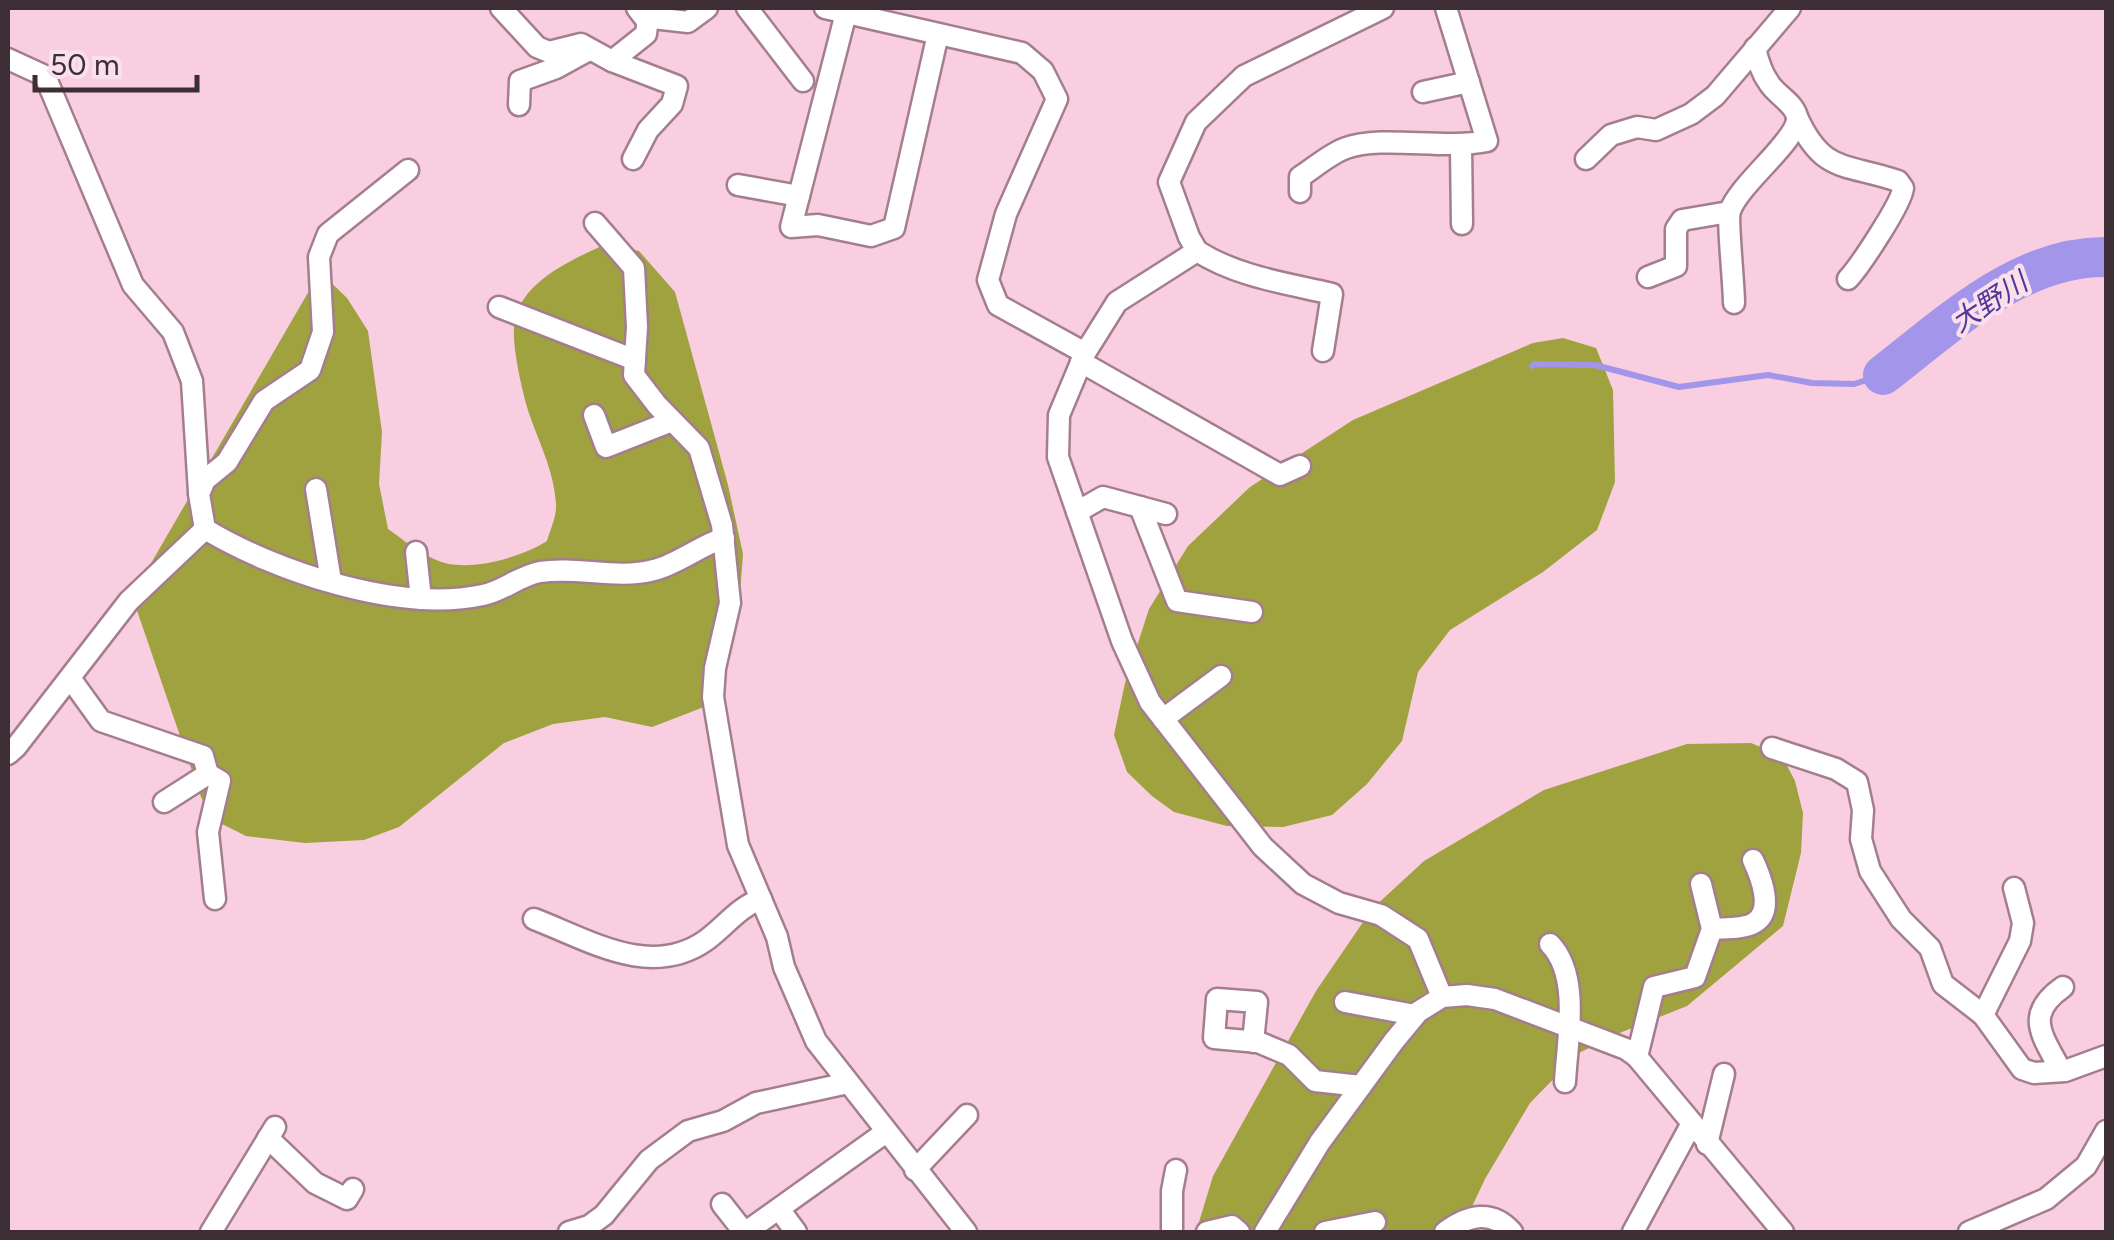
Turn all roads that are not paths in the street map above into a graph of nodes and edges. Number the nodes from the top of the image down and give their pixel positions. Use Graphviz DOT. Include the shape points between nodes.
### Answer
graph roads {
  1 [pos="501,8"];
  2 [pos="708,8"];
  3 [pos="747,8"];
  4 [pos="825,8"];
  5 [pos="1383,8"];
  6 [pos="1446,8"];
  7 [pos="1790,8"];
  8 [pos="643,12"];
  9 [pos="846,13"];
  10 [pos="938,34"];
  11 [pos="1755,48"];
  12 [pos="591,50"];
  13 [pos="8,59"];
  14 [pos="612,61"];
  15 [pos="803,81"];
  16 [pos="1469,82"];
  17 [pos="1423,92"];
  18 [pos="519,105"];
  19 [pos="1797,117"];
  20 [pos="1460,146"];
  21 [pos="633,158"];
  22 [pos="1586,159"];
  23 [pos="408,170"];
  24 [pos="738,184"];
  25 [pos="1300,192"];
  26 [pos="799,196"];
  27 [pos="1729,212"];
  28 [pos="595,223"];
  29 [pos="1462,224"];
  30 [pos="1197,250"];
  31 [pos="1648,277"];
  32 [pos="1848,279"];
  33 [pos="1734,302"];
  34 [pos="499,307"];
  35 [pos="1323,351"];
  36 [pos="1083,357"];
  37 [pos="635,360"];
  38 [pos="594,415"];
  39 [pos="672,421"];
  40 [pos="1300,466"];
  41 [pos="316,489"];
  42 [pos="198,494"];
  43 [pos="1140,507"];
  44 [pos="1076,512"];
  45 [pos="1166,514"];
  46 [pos="204,529"];
  47 [pos="724,538"];
  48 [pos="416,552"];
  49 [pos="331,581"];
  50 [pos="420,599"];
  51 [pos="1252,612"];
  52 [pos="1222,676"];
  53 [pos="70,678"];
  54 [pos="1163,719"];
  55 [pos="1772,748"];
  56 [pos="8,754"];
  57 [pos="208,774"];
  58 [pos="164,802"];
  59 [pos="1753,860"];
  60 [pos="1702,884"];
  61 [pos="2014,888"];
  62 [pos="761,898"];
  63 [pos="215,899"];
  64 [pos="534,919"];
  65 [pos="1712,929"];
  66 [pos="1550,944"];
  67 [pos="2062,987"];
  68 [pos="1442,997"];
  69 [pos="1345,1002"];
  70 [pos="1415,1015"];
  71 [pos="1983,1015"];
  72 [pos="1572,1030"];
  73 [pos="1252,1042"];
  74 [pos="1638,1056"];
  75 [pos="2106,1056"];
  76 [pos="2062,1071"];
  77 [pos="1724,1074"];
  78 [pos="848,1082"];
  79 [pos="1565,1082"];
  80 [pos="1361,1086"];
  81 [pos="967,1115"];
  82 [pos="1691,1125"];
  83 [pos="2106,1131"];
  84 [pos="886,1132"];
  85 [pos="1707,1144"];
  86 [pos="915,1170"];
  87 [pos="1176,1170"];
  88 [pos="353,1189"];
  89 [pos="722,1204"];
  90 [pos="779,1209"];
  91 [pos="1375,1222"];
  92 [pos="212,1232"];
  93 [pos="570,1232"];
  94 [pos="745,1232"];
  95 [pos="796,1232"];
  96 [pos="966,1232"];
  97 [pos="1172,1232"];
  98 [pos="1208,1232"];
  99 [pos="1239,1232"];
  100 [pos="1265,1232"];
  101 [pos="1325,1232"];
  102 [pos="1445,1232"];
  103 [pos="1512,1232"];
  104 [pos="1633,1232"];
  105 [pos="1783,1232"];
  106 [pos="1969,1232"];
  1 -- 12 [label="street" via="537,47 549,52 581,44"];
  2 -- 8 [label="street" via="688,22"];
  3 -- 15 [label="street"];
  4 -- 9 [label="street"];
  5 -- 30 [label="street" via="1244,76 1196,122 1169,182"];
  6 -- 16 [label="street"];
  7 -- 11 [label="street"];
  8 -- 14 [label="street" via="646,34"];
  9 -- 10 [label="street"];
  9 -- 26 [label="street"];
  10 -- 26 [label="street" via="894,228 871,236 818,225 791,227"];
  10 -- 36 [label="street" via="1022,53 1043,71 1057,99 1006,214 988,280 998,305"];
  11 -- 19 [label="street" via="1761,71"];
  11 -- 22 [label="street" via="1715,96 1690,114 1656,130 1638,126 1611,136"];
  12 -- 14 [label="street"];
  12 -- 18 [label="street" via="520,81"];
  13 -- 42 [label="street" via="45,76 133,285 174,332 192,381"];
  14 -- 21 [label="street" via="677,86 672,104"];
  16 -- 17 [label="street"];
  16 -- 20 [label="street" via="1487,141"];
  19 -- 27 [label="street" via="1795,130"];
  19 -- 32 [label="street" via="1817,153 1904,188 1865,261"];
  20 -- 25 [label="street" via="1346,148 1300,177"];
  20 -- 29 [label="street"];
  23 -- 42 [label="street" via="328,234 319,257 323,332 310,370 264,401 227,462"];
  24 -- 26 [label="street"];
  27 -- 31 [label="street" via="1682,220 1676,266"];
  27 -- 33 [label="street"];
  28 -- 37 [label="street" via="634,268"];
  30 -- 35 [label="street" via="1249,275 1332,294"];
  30 -- 36 [label="street" via="1116,302"];
  34 -- 37 [label="street"];
  36 -- 40 [label="street" via="1280,475"];
  36 -- 44 [label="street" via="1060,415 1058,457"];
  37 -- 39 [label="street" via="634,375"];
  38 -- 39 [label="street" via="606,446"];
  39 -- 47 [label="street" via="699,448"];
  41 -- 49 [label="street"];
  42 -- 46 [label="street"];
  43 -- 44 [label="street" via="1103,498"];
  43 -- 45 [label="street"];
  43 -- 51 [label="street" via="1177,601"];
  44 -- 54 [label="street" via="1122,641"];
  46 -- 49 [label="street" via="281,567"];
  46 -- 53 [label="street" via="128,601"];
  47 -- 50 [label="street" via="656,570 617,575 563,569 529,574 485,595"];
  47 -- 62 [label="street" via="730,604 713,697 738,845"];
  48 -- 50 [label="street"];
  49 -- 50 [label="street"];
  52 -- 54 [label="street"];
  53 -- 56 [label="street"];
  53 -- 57 [label="street" via="101,721 203,756"];
  54 -- 68 [label="street" via="1263,847 1303,884 1381,915 1418,938"];
  55 -- 71 [label="street" via="1857,782 1870,871 1900,918 1930,948 1943,984"];
  57 -- 58 [label="street"];
  57 -- 63 [label="street" via="220,780 208,832"];
  59 -- 65 [label="street" via="1762,915 1754,924"];
  60 -- 65 [label="street"];
  61 -- 71 [label="street" via="2023,923 2020,942"];
  62 -- 64 [label="street" via="676,957 650,960"];
  62 -- 78 [label="street" via="816,1041"];
  65 -- 74 [label="street" via="1694,977 1654,987"];
  66 -- 72 [label="street" via="1563,958"];
  67 -- 76 [label="street" via="2046,999 2039,1028"];
  68 -- 70 [label="street"];
  68 -- 72 [label="street" via="1494,999"];
  69 -- 70 [label="street"];
  70 -- 80 [label="street"];
  71 -- 76 [label="street" via="2022,1069"];
  72 -- 74 [label="street"];
  72 -- 79 [label="street"];
  73 -- 80 [label="street" via="1290,1055 1315,1081"];
  74 -- 82 [label="street"];
  75 -- 76 [label="street"];
  77 -- 85 [label="street"];
  78 -- 84 [label="street"];
  78 -- 93 [label="street" via="756,1102 723,1121 688,1130 650,1160 604,1215"];
  80 -- 100 [label="street"];
  81 -- 86 [label="street"];
  82 -- 85 [label="street"];
  82 -- 104 [label="street"];
  83 -- 106 [label="street" via="2086,1166 2046,1199"];
  84 -- 86 [label="street"];
  84 -- 90 [label="street"];
  85 -- 105 [label="street"];
  86 -- 96 [label="street"];
  87 -- 97 [label="street"];
  88 -- 92 [label="street" via="348,1199 315,1182 272,1132"];
  89 -- 94 [label="street"];
  90 -- 94 [label="street"];
  90 -- 95 [label="street"];
  91 -- 101 [label="street"];
  98 -- 99 [label="street" via="1232,1226"];
  102 -- 103 [label="street" via="1483,1217 1501,1220"];
}
